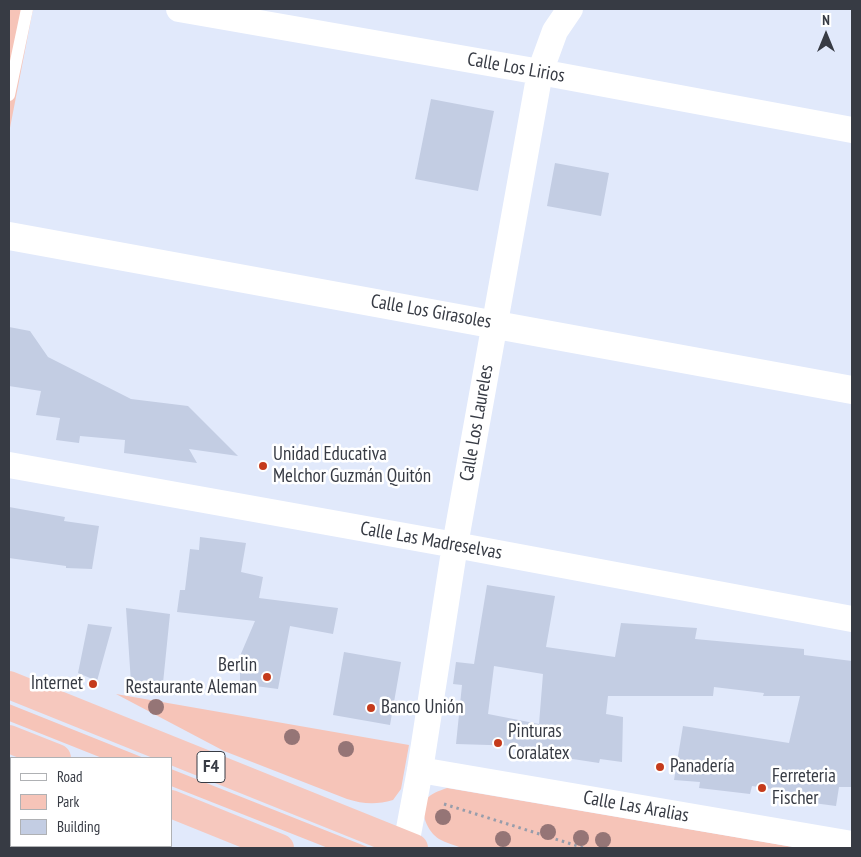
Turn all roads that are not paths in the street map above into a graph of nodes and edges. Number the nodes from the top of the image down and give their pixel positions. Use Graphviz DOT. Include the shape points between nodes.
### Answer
graph roads {
  1 [pos="27,9"];
  2 [pos="179,9"];
  3 [pos="570,9"];
  4 [pos="540,72"];
  5 [pos="9,95"];
  6 [pos="852,130"];
  7 [pos="9,236"];
  8 [pos="495,323"];
  9 [pos="852,390"];
  10 [pos="9,465"];
  11 [pos="455,545"];
  12 [pos="852,619"];
  13 [pos="9,685"];
  14 [pos="9,739"];
  15 [pos="54,757"];
  16 [pos="420,770"];
  17 [pos="172,804"];
  18 [pos="852,844"];
  19 [pos="410,847"];
  20 [pos="280,848"];
  1 -- 5 [label="lane"];
  2 -- 4 [label="street, Calle Los Lirios"];
  3 -- 4 [label="street, Calle Los Laureles" via="555,30"];
  4 -- 6 [label="street, Calle Los Lirios"];
  4 -- 8 [label="street, Calle Los Laureles"];
  7 -- 8 [label="street, Calle Los Girasoles"];
  8 -- 9 [label="street, Calle Los Girasoles"];
  8 -- 11 [label="street, Calle Los Laureles"];
  10 -- 11 [label="street, Calle Las Madreselvas"];
  11 -- 12 [label="street, Calle Las Madreselvas"];
  11 -- 16 [label="street, Calle Los Laureles"];
  13 -- 19 [label="highway, F4"];
  14 -- 15 [label="highway"];
  16 -- 18 [label="street, Calle Las Aralias"];
  16 -- 19 [label="street, Calle Los Laureles"];
  17 -- 20 [label="highway"];
}
